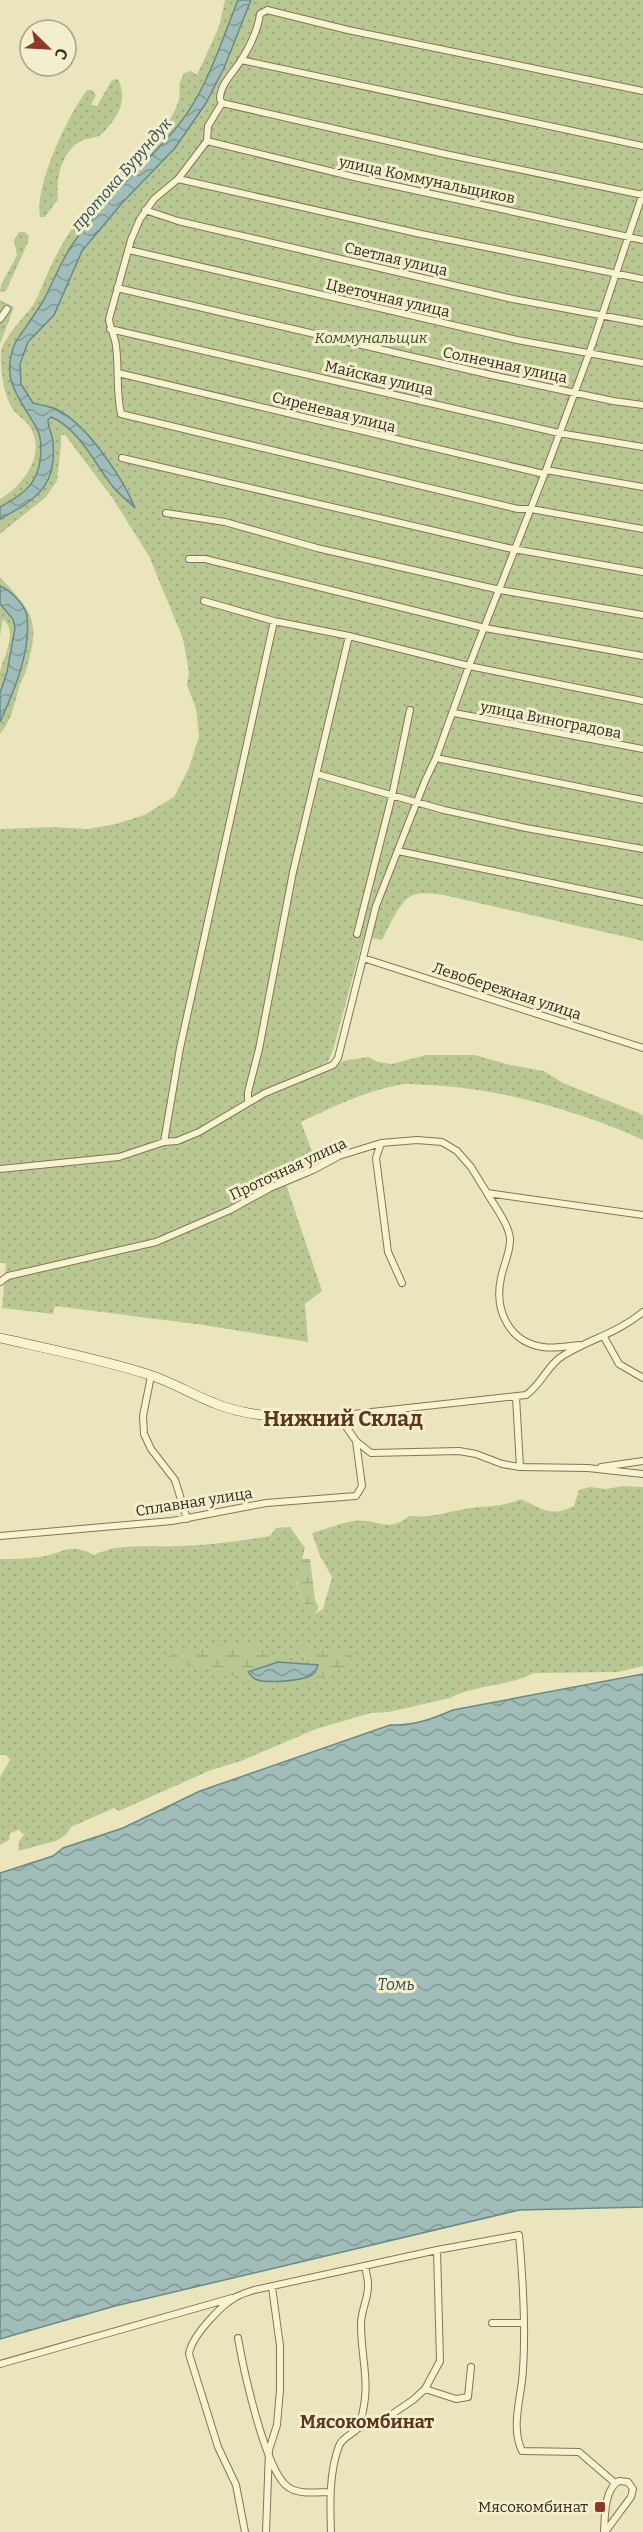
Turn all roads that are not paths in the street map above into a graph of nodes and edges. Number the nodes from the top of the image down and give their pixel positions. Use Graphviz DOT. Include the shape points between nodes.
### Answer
graph roads {
  1 [pos="242,60"];
  2 [pos="643,91"];
  3 [pos="222,103"];
  4 [pos="207,141"];
  5 [pos="643,146"];
  6 [pos="178,179"];
  7 [pos="643,194"];
  8 [pos="146,210"];
  9 [pos="629,237"];
  10 [pos="643,240"];
  11 [pos="129,250"];
  12 [pos="615,274"];
  13 [pos="643,279"];
  14 [pos="117,288"];
  15 [pos="7,309"];
  16 [pos="602,314"];
  17 [pos="0,319"];
  18 [pos="643,323"];
  19 [pos="110,329"];
  20 [pos="589,354"];
  21 [pos="643,363"];
  22 [pos="118,373"];
  23 [pos="574,391"];
  24 [pos="643,405"];
  25 [pos="560,433"];
  26 [pos="643,447"];
  27 [pos="122,458"];
  28 [pos="545,472"];
  29 [pos="643,487"];
  30 [pos="531,509"];
  31 [pos="166,513"];
  32 [pos="643,529"];
  33 [pos="515,549"];
  34 [pos="189,559"];
  35 [pos="643,572"];
  36 [pos="500,590"];
  37 [pos="204,601"];
  38 [pos="643,615"];
  39 [pos="274,621"];
  40 [pos="485,628"];
  41 [pos="349,636"];
  42 [pos="643,656"];
  43 [pos="469,666"];
  44 [pos="643,701"];
  45 [pos="410,710"];
  46 [pos="454,713"];
  47 [pos="643,749"];
  48 [pos="436,758"];
  49 [pos="317,774"];
  50 [pos="392,796"];
  51 [pos="643,800"];
  52 [pos="417,802"];
  53 [pos="643,849"];
  54 [pos="398,851"];
  55 [pos="643,902"];
  56 [pos="357,934"];
  57 [pos="363,957"];
  58 [pos="643,1048"];
  59 [pos="248,1102"];
  60 [pos="164,1142"];
  61 [pos="381,1143"];
  62 [pos="0,1169"];
  63 [pos="487,1193"];
  64 [pos="643,1215"];
  65 [pos="0,1282"];
  66 [pos="402,1283"];
  67 [pos="643,1312"];
  68 [pos="604,1337"];
  69 [pos="0,1338"];
  70 [pos="586,1344"];
  71 [pos="151,1376"];
  72 [pos="643,1378"];
  73 [pos="516,1397"];
  74 [pos="335,1416"];
  75 [pos="356,1441"];
  76 [pos="643,1461"];
  77 [pos="520,1467"];
  78 [pos="588,1468"];
  79 [pos="643,1474"];
  80 [pos="187,1519"];
  81 [pos="0,1536"];
  82 [pos="436,2250"];
  83 [pos="364,2266"];
  84 [pos="272,2287"];
  85 [pos="236,2297"];
  86 [pos="524,2323"];
  87 [pos="492,2324"];
  88 [pos="238,2338"];
  89 [pos="0,2364"];
  90 [pos="471,2367"];
  91 [pos="425,2389"];
  92 [pos="359,2428"];
  93 [pos="269,2450"];
  94 [pos="615,2483"];
  95 [pos="330,2492"];
  96 [pos="245,2532"];
  97 [pos="266,2532"];
  98 [pos="331,2532"];
  99 [pos="604,2532"];
  1 -- 2 [label="street" via="259,25 260,14 267,10"];
  1 -- 3 [label="street" via="222,87"];
  1 -- 5 [label="street"];
  3 -- 4 [label="street" via="208,126"];
  3 -- 7 [label="street"];
  4 -- 6 [label="street"];
  4 -- 9 [label="street, улица Коммунальщиков"];
  6 -- 8 [label="street"];
  6 -- 12 [label="street"];
  7 -- 9 [label="street"];
  8 -- 11 [label="street"];
  8 -- 16 [label="street, Светлая улица" via="178,221 513,299"];
  9 -- 10 [label="street, улица Коммунальщиков"];
  9 -- 12 [label="street"];
  11 -- 14 [label="street"];
  11 -- 20 [label="street, Цветочная улица"];
  12 -- 13 [label="street"];
  12 -- 16 [label="street"];
  14 -- 19 [label="street"];
  14 -- 23 [label="street, Солнечная улица"];
  15 -- 17 [label="street"];
  16 -- 18 [label="street, Светлая улица"];
  16 -- 20 [label="street"];
  19 -- 22 [label="street"];
  19 -- 25 [label="street, Майская улица"];
  20 -- 21 [label="street, Цветочная улица"];
  20 -- 23 [label="street"];
  22 -- 28 [label="street, Сиреневая улица"];
  22 -- 30 [label="street" via="121,414 448,493"];
  23 -- 24 [label="street, Солнечная улица" via="613,402"];
  23 -- 25 [label="street"];
  25 -- 26 [label="street, Майская улица"];
  25 -- 28 [label="street"];
  27 -- 33 [label="street"];
  28 -- 29 [label="street, Сиреневая улица"];
  28 -- 30 [label="street"];
  30 -- 32 [label="street"];
  30 -- 33 [label="street"];
  31 -- 36 [label="street" via="225,522 317,548"];
  33 -- 35 [label="street"];
  33 -- 36 [label="street"];
  34 -- 40 [label="street" via="205,559"];
  36 -- 38 [label="street"];
  36 -- 40 [label="street"];
  37 -- 39 [label="street"];
  39 -- 41 [label="street"];
  39 -- 60 [label="street" via="180,1048"];
  40 -- 42 [label="street"];
  40 -- 43 [label="street"];
  41 -- 43 [label="street"];
  41 -- 49 [label="street"];
  43 -- 44 [label="street"];
  43 -- 46 [label="street"];
  45 -- 50 [label="street"];
  46 -- 47 [label="street, улица Виноградова"];
  46 -- 48 [label="street"];
  48 -- 51 [label="street"];
  48 -- 52 [label="street"];
  49 -- 50 [label="street"];
  49 -- 59 [label="street" via="293,872"];
  50 -- 52 [label="street"];
  50 -- 56 [label="street"];
  52 -- 53 [label="street" via="526,828"];
  52 -- 54 [label="street"];
  54 -- 55 [label="street"];
  54 -- 57 [label="street" via="376,906"];
  57 -- 58 [label="street, Левобережная улица"];
  57 -- 59 [label="street" via="338,1059 333,1065"];
  59 -- 60 [label="street" via="199,1132"];
  60 -- 62 [label="street" via="119,1157"];
  61 -- 63 [label="street, Проточная улица" via="442,1142 457,1151"];
  61 -- 65 [label="street, Проточная улица" via="339,1156 179,1234 140,1247 8,1276"];
  61 -- 66 [label="street" via="376,1158 388,1252"];
  63 -- 64 [label="street"];
  63 -- 70 [label="street, Проточная улица" via="510,1236 499,1295 500,1309 509,1327 520,1340 545,1348"];
  67 -- 68 [label="street"];
  68 -- 70 [label="street"];
  68 -- 72 [label="street" via="620,1364"];
  69 -- 71 [label="street"];
  70 -- 73 [label="street" via="552,1364 532,1391"];
  71 -- 74 [label="street" via="215,1404 250,1414"];
  71 -- 80 [label="street" via="143,1416 144,1434 175,1480"];
  73 -- 74 [label="street"];
  73 -- 77 [label="street"];
  74 -- 75 [label="street"];
  75 -- 77 [label="street" via="371,1453 459,1451"];
  75 -- 80 [label="street, Сплавная улица" via="362,1486 356,1496 266,1503"];
  76 -- 78 [label="street"];
  77 -- 78 [label="street"];
  78 -- 79 [label="street"];
  80 -- 81 [label="street, Сплавная улица"];
  82 -- 83 [label="street"];
  82 -- 86 [label="street" via="519,2235"];
  82 -- 91 [label="street" via="441,2357"];
  83 -- 84 [label="street"];
  83 -- 92 [label="street" via="368,2285 361,2325 367,2399"];
  84 -- 85 [label="street"];
  84 -- 93 [label="street" via="280,2346 280,2390 277,2425"];
  85 -- 89 [label="street"];
  85 -- 96 [label="street" via="192,2341 189,2354 218,2447 236,2486"];
  86 -- 87 [label="street"];
  86 -- 94 [label="street" via="517,2427 522,2451 579,2452"];
  88 -- 93 [label="street" via="254,2414"];
  90 -- 91 [label="street" via="468,2397 456,2399"];
  91 -- 92 [label="street" via="395,2415"];
  92 -- 95 [label="street" via="339,2446"];
  93 -- 95 [label="street" via="278,2474 290,2488"];
  93 -- 97 [label="street"];
  94 -- 99 [label="street"];
  94 -- 99 [label="street" via="628,2482 633,2493"];
  95 -- 98 [label="street"];
}
